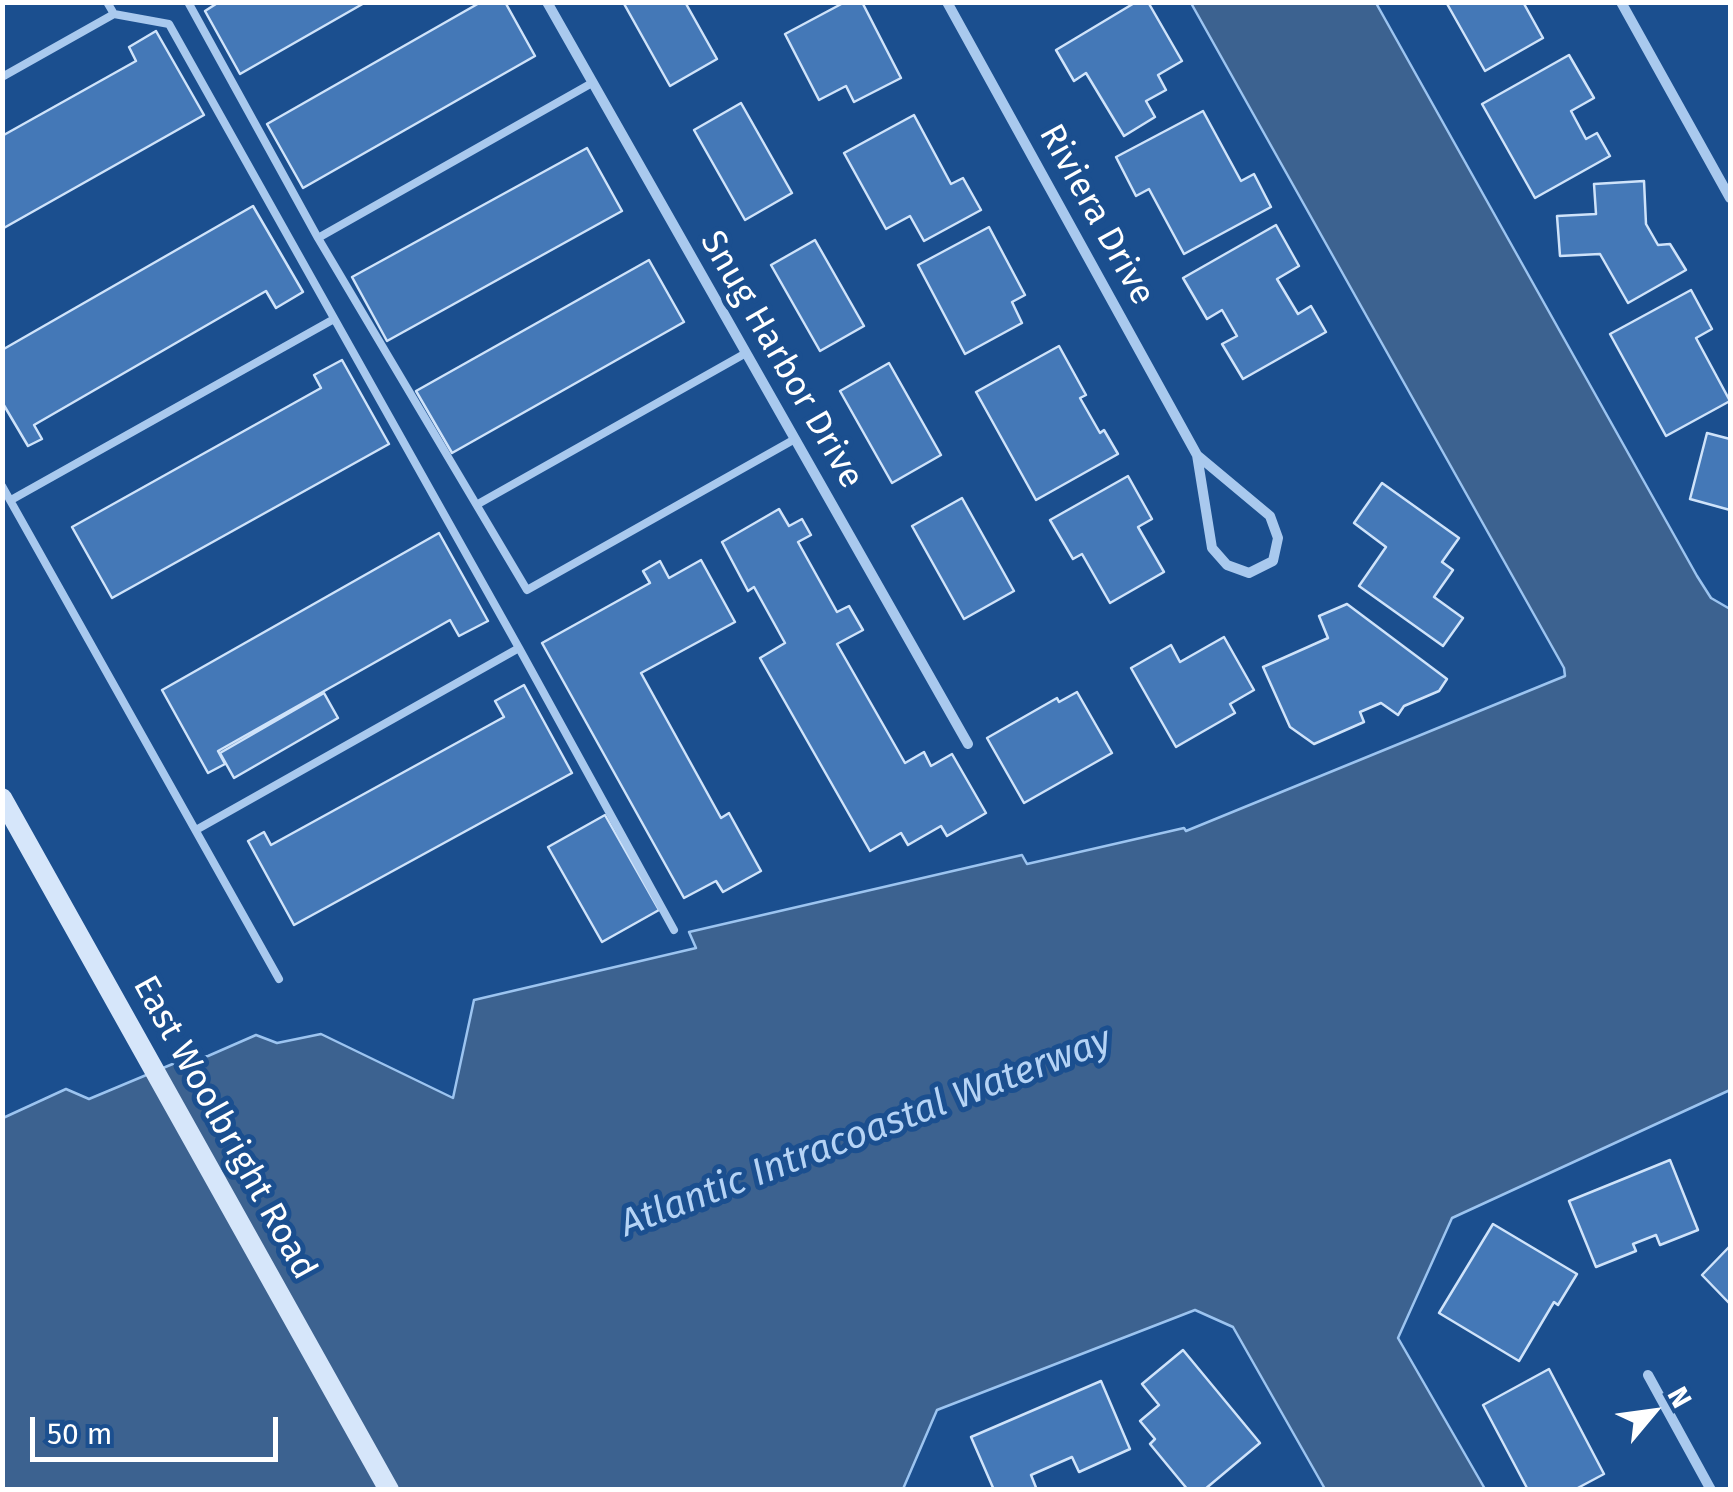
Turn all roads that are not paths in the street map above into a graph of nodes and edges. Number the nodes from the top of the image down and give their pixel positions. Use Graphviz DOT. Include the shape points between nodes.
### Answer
graph roads {
  1 [pos="107,2"];
  2 [pos="188,2"];
  3 [pos="547,2"];
  4 [pos="947,2"];
  5 [pos="1621,2"];
  6 [pos="114,14"];
  7 [pos="2,77"];
  8 [pos="592,83"];
  9 [pos="1730,198"];
  10 [pos="318,238"];
  11 [pos="334,319"];
  12 [pos="746,353"];
  13 [pos="795,439"];
  14 [pos="1197,455"];
  15 [pos="2,486"];
  16 [pos="11,500"];
  17 [pos="478,504"];
  18 [pos="519,648"];
  19 [pos="968,744"];
  20 [pos="2,798"];
  21 [pos="196,830"];
  22 [pos="674,930"];
  23 [pos="279,978"];
  24 [pos="1648,1375"];
  25 [pos="389,1490"];
  26 [pos="1711,1490"];
  1 -- 6 [label="lane"];
  2 -- 10 [label="lane"];
  3 -- 8 [label="street, Snug Harbor Drive"];
  4 -- 14 [label="street, Riviera Drive"];
  5 -- 9 [label="street"];
  6 -- 7 [label="lane"];
  6 -- 11 [label="lane" via="169,24"];
  8 -- 10 [label="lane"];
  8 -- 12 [label="street, Snug Harbor Drive"];
  10 -- 17 [label="lane"];
  11 -- 16 [label="lane"];
  11 -- 18 [label="lane"];
  12 -- 13 [label="street, Snug Harbor Drive"];
  12 -- 17 [label="lane"];
  13 -- 17 [label="lane" via="527,590"];
  13 -- 19 [label="street, Snug Harbor Drive"];
  14 -- 14 [label="street, Riviera Drive" via="1212,548 1226,565 1249,574 1273,560 1278,538 1270,516"];
  15 -- 16 [label="lane"];
  16 -- 21 [label="lane"];
  18 -- 21 [label="lane"];
  18 -- 22 [label="lane"];
  20 -- 25 [label="main road, East Woolbright Road"];
  21 -- 23 [label="lane"];
  24 -- 26 [label="street"];
}
